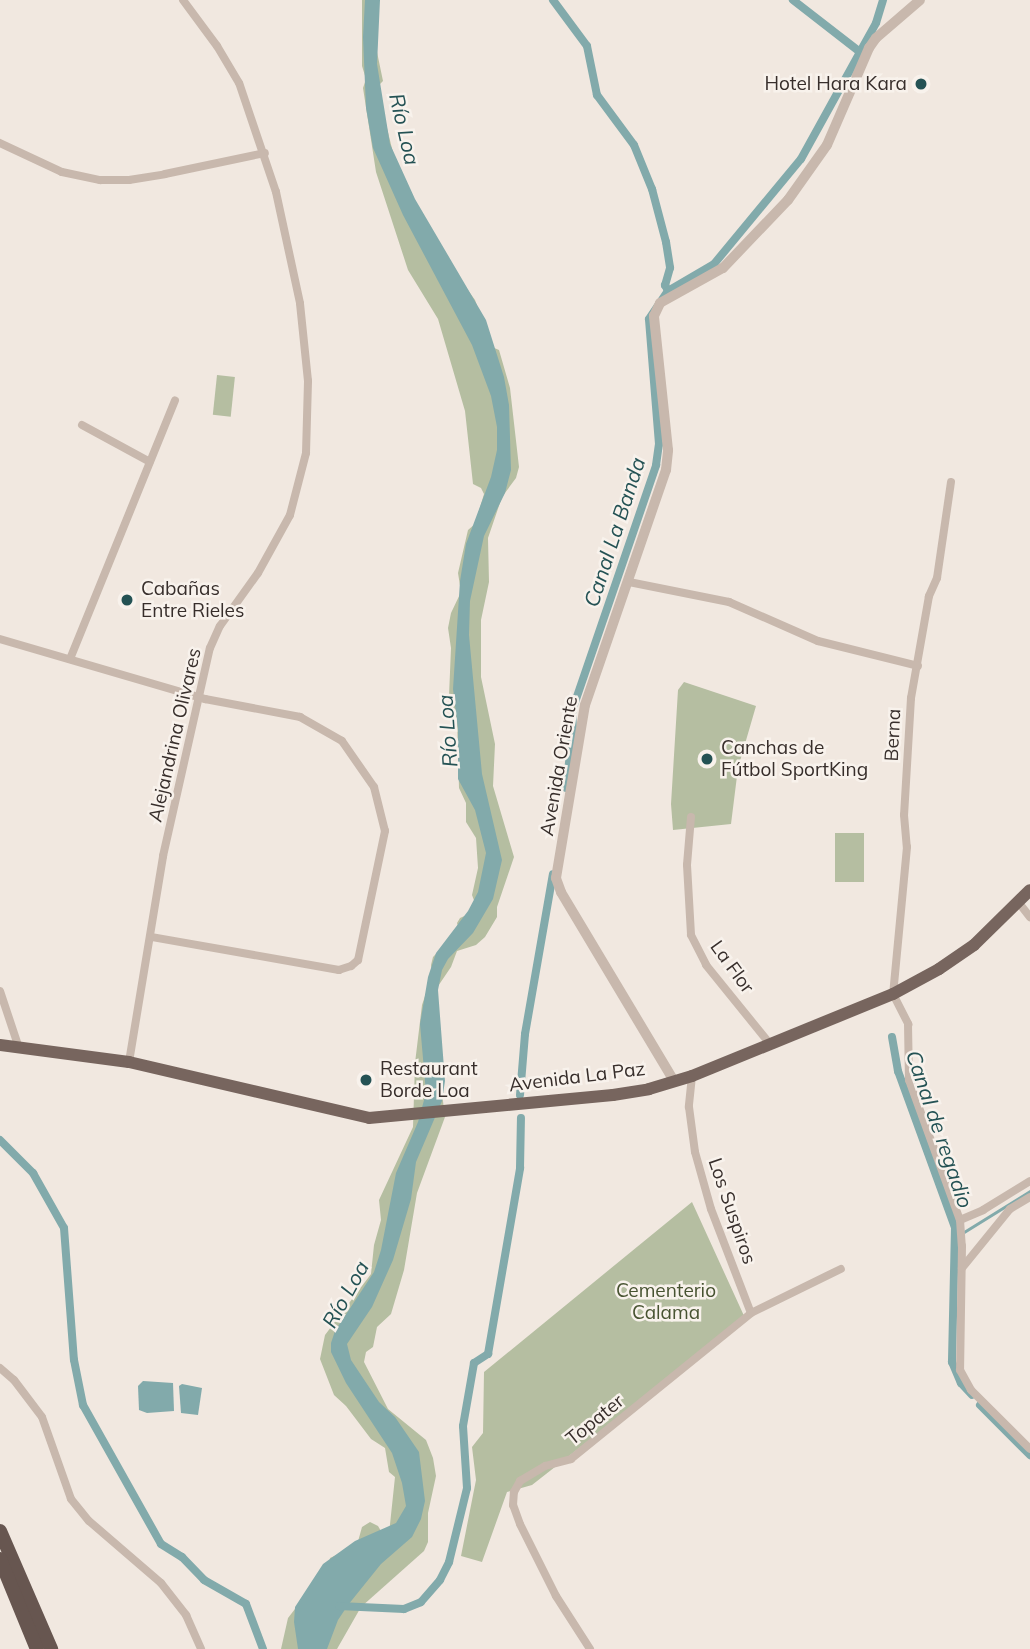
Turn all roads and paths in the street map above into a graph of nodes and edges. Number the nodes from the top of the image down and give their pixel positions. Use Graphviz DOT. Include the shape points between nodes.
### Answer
graph roads {
  1 [pos="183,0"];
  2 [pos="920,0"];
  3 [pos="0,144"];
  4 [pos="265,153"];
  5 [pos="176,400"];
  6 [pos="82,425"];
  7 [pos="150,462"];
  8 [pos="951,482"];
  9 [pos="629,582"];
  10 [pos="0,639"];
  11 [pos="70,659"];
  12 [pos="918,666"];
  13 [pos="197,697"];
  14 [pos="691,817"];
  15 [pos="1030,890"];
  16 [pos="1018,903"];
  17 [pos="1030,917"];
  18 [pos="151,937"];
  19 [pos="0,991"];
  20 [pos="893,994"];
  21 [pos="770,1044"];
  22 [pos="0,1045"];
  23 [pos="19,1048"];
  24 [pos="129,1062"];
  25 [pos="692,1076"];
  26 [pos="674,1082"];
  27 [pos="1030,1181"];
  28 [pos="1030,1197"];
  29 [pos="960,1220"];
  30 [pos="962,1268"];
  31 [pos="841,1269"];
  32 [pos="751,1313"];
  33 [pos="0,1368"];
  34 [pos="1030,1449"];
  35 [pos="0,1531"];
  36 [pos="0,1559"];
  37 [pos="37,1649"];
  38 [pos="51,1649"];
  39 [pos="201,1649"];
  40 [pos="590,1649"];
  1 -- 4 [label="street, Alejandrina Olivares" via="239,83"];
  2 -- 9 [label="street, Avenida Oriente" via="869,48 827,145 788,200 723,268 660,303 654,316 668,450 666,470"];
  3 -- 4 [label="street" via="62,172 100,180 129,180"];
  4 -- 13 [label="street, Alejandrina Olivares" via="300,303 308,381 306,453 290,515 258,573 220,626"];
  5 -- 7 [label="street"];
  6 -- 7 [label="street"];
  7 -- 11 [label="street"];
  8 -- 12 [label="street, Berna"];
  9 -- 12 [label="street" via="729,602 818,641"];
  9 -- 26 [label="street, Avenida Oriente" via="585,705 556,878"];
  10 -- 11 [label="street"];
  11 -- 13 [label="street"];
  12 -- 20 [label="street, Berna" via="911,698 906,847"];
  13 -- 18 [label="street, Alejandrina Olivares"];
  13 -- 18 [label="street" via="300,717 342,741 374,787 384,831 358,960 346,969"];
  14 -- 21 [label="street, La Flor" via="687,865 691,934 706,965"];
  15 -- 16 [label="main road, Avenida La Paz"];
  16 -- 17 [label="street"];
  16 -- 20 [label="main road, Avenida La Paz" via="974,945"];
  18 -- 24 [label="street, Alejandrina Olivares"];
  19 -- 23 [label="street"];
  20 -- 21 [label="main road, Avenida La Paz"];
  20 -- 29 [label="street" via="908,1024 909,1080"];
  21 -- 25 [label="main road, Avenida La Paz"];
  22 -- 23 [label="main road, Avenida La Paz"];
  23 -- 24 [label="main road, Avenida La Paz"];
  24 -- 26 [label="main road, Avenida La Paz" via="369,1118 613,1094"];
  25 -- 26 [label="main road, Avenida La Paz"];
  25 -- 32 [label="street, Los Suspiros" via="689,1107 695,1152 711,1209"];
  27 -- 29 [label="street"];
  28 -- 30 [label="street" via="1010,1209"];
  29 -- 30 [label="street"];
  30 -- 34 [label="street" via="960,1370 971,1390"];
  31 -- 32 [label="street, Topater"];
  32 -- 40 [label="street, Topater" via="571,1459 531,1472 514,1492 520,1524 556,1596"];
  33 -- 39 [label="street" via="42,1417 71,1499 89,1521 161,1583 186,1615"];
  35 -- 38 [label="highway"];
  36 -- 37 [label="highway"];
}
